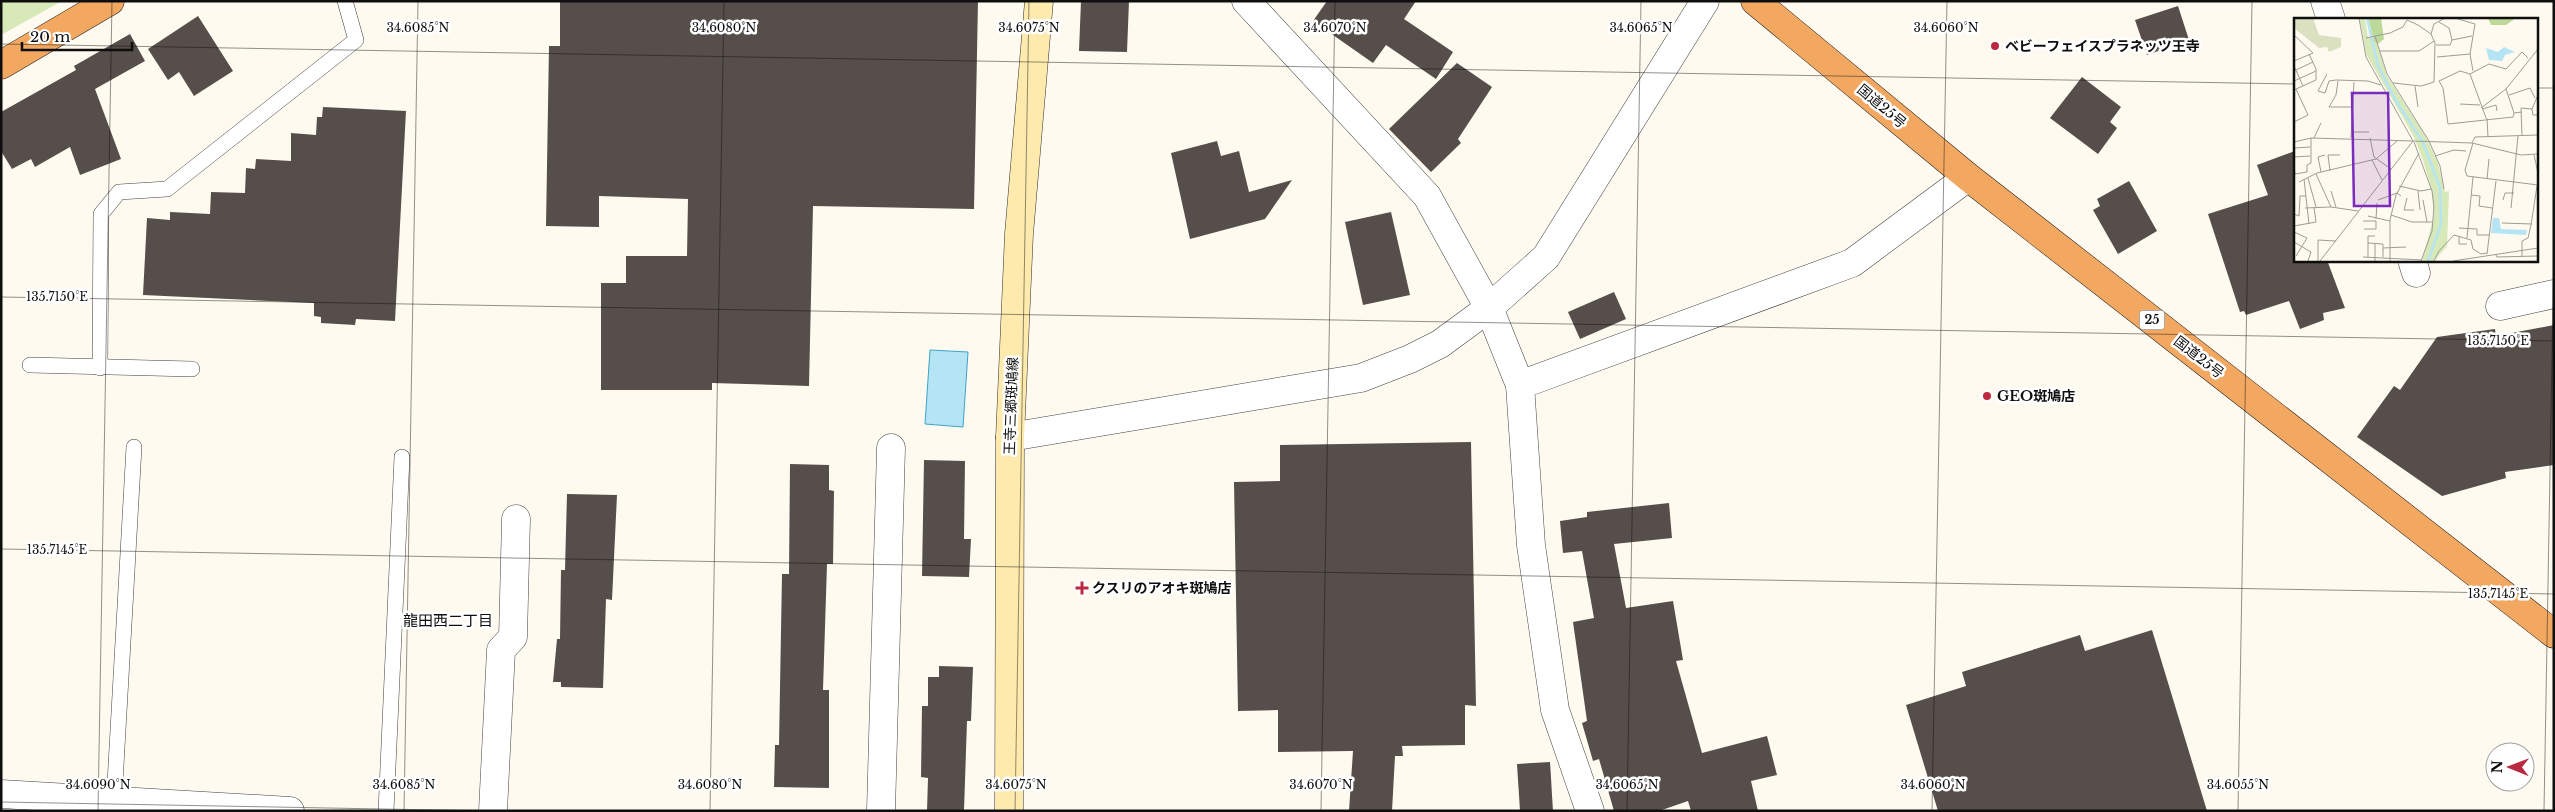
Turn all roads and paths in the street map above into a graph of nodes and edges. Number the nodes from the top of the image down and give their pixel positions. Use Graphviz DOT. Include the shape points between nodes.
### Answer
graph roads {
  1 [pos="110,1"];
  2 [pos="345,1"];
  3 [pos="1039,1"];
  4 [pos="1246,1"];
  5 [pos="1705,1"];
  6 [pos="1755,1"];
  7 [pos="2325,1"];
  8 [pos="2331,18"];
  9 [pos="1,65"];
  10 [pos="1968,177"];
  11 [pos="2554,294"];
  12 [pos="2500,306"];
  13 [pos="1489,308"];
  14 [pos="30,365"];
  15 [pos="100,368"];
  16 [pos="192,369"];
  17 [pos="1520,385"];
  18 [pos="1010,437"];
  19 [pos="134,447"];
  20 [pos="891,448"];
  21 [pos="402,457"];
  22 [pos="516,519"];
  23 [pos="2554,634"];
  24 [pos="1,794"];
  25 [pos="114,801"];
  26 [pos="290,811"];
  27 [pos="386,811"];
  28 [pos="493,811"];
  29 [pos="881,811"];
  30 [pos="1009,811"];
  31 [pos="1590,811"];
  1 -- 9 [label="highway"];
  2 -- 15 [label="lane" via="356,40 166,189 119,192 101,214"];
  3 -- 18 [label="main road, 王寺三郷斑鳩線" via="1019,234"];
  4 -- 13 [label="street" via="1427,196"];
  5 -- 13 [label="street" via="1546,257"];
  6 -- 10 [label="highway, 国道25号 / 25"];
  7 -- 8 [label="street"];
  10 -- 17 [label="street" via="1852,263"];
  10 -- 23 [label="highway, 国道25号 / 25"];
  11 -- 12 [label="street"];
  13 -- 17 [label="street"];
  13 -- 18 [label="street" via="1440,344 1361,378"];
  14 -- 15 [label="lane"];
  15 -- 16 [label="lane"];
  17 -- 31 [label="street" via="1531,545 1554,710"];
  18 -- 30 [label="main road, 王寺三郷斑鳩線"];
  19 -- 25 [label="lane"];
  20 -- 29 [label="street"];
  21 -- 27 [label="lane"];
  22 -- 28 [label="street" via="513,637 502,650"];
  24 -- 25 [label="street"];
  25 -- 26 [label="street"];
}
